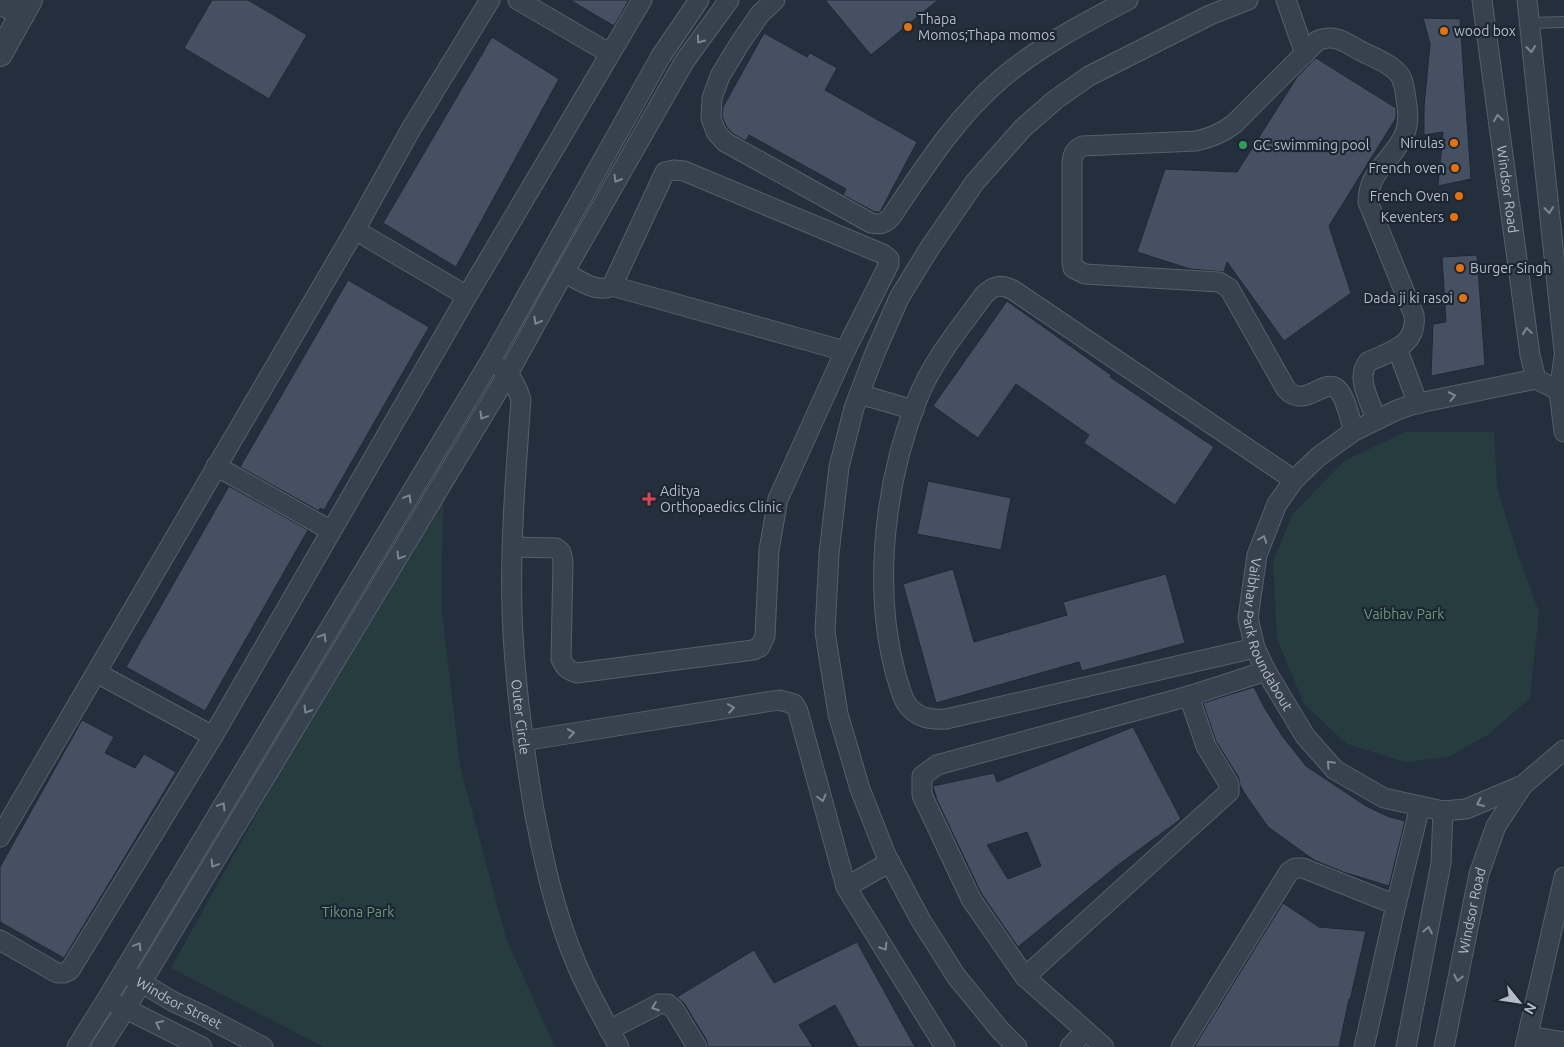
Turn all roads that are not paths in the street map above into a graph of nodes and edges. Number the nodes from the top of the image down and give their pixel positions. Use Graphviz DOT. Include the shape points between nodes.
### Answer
graph roads {
  1 [pos="490,0"];
  2 [pos="518,0"];
  3 [pos="642,0"];
  4 [pos="699,0"];
  5 [pos="729,0"];
  6 [pos="775,0"];
  7 [pos="1128,0"];
  8 [pos="1248,0"];
  9 [pos="1286,0"];
  10 [pos="1482,0"];
  11 [pos="1527,0"];
  12 [pos="0,1"];
  13 [pos="26,7"];
  14 [pos="1206,8"];
  15 [pos="1564,22"];
  16 [pos="1529,23"];
  17 [pos="609,53"];
  18 [pos="0,54"];
  19 [pos="1304,54"];
  20 [pos="355,230"];
  21 [pos="564,272"];
  22 [pos="612,286"];
  23 [pos="467,296"];
  24 [pos="1397,348"];
  25 [pos="845,350"];
  26 [pos="1564,351"];
  27 [pos="1564,357"];
  28 [pos="491,360"];
  29 [pos="508,374"];
  30 [pos="1536,379"];
  31 [pos="1562,392"];
  32 [pos="859,394"];
  33 [pos="1418,404"];
  34 [pos="914,410"];
  35 [pos="1376,419"];
  36 [pos="1354,431"];
  37 [pos="1564,432"];
  38 [pos="216,466"];
  39 [pos="1294,480"];
  40 [pos="330,530"];
  41 [pos="513,547"];
  42 [pos="1255,648"];
  43 [pos="306,666"];
  44 [pos="1266,671"];
  45 [pos="97,673"];
  46 [pos="326,678"];
  47 [pos="1189,696"];
  48 [pos="213,736"];
  49 [pos="522,741"];
  50 [pos="1564,750"];
  51 [pos="1524,785"];
  52 [pos="1420,806"];
  53 [pos="1443,812"];
  54 [pos="0,837"];
  55 [pos="890,862"];
  56 [pos="1564,877"];
  57 [pos="846,887"];
  58 [pos="1396,905"];
  59 [pos="0,940"];
  60 [pos="123,972"];
  61 [pos="1025,977"];
  62 [pos="142,982"];
  63 [pos="107,999"];
  64 [pos="126,1008"];
  65 [pos="610,1030"];
  66 [pos="1086,1030"];
  67 [pos="1526,1042"];
  68 [pos="1564,1042"];
  69 [pos="76,1047"];
  70 [pos="101,1047"];
  71 [pos="202,1047"];
  72 [pos="263,1047"];
  73 [pos="619,1047"];
  74 [pos="698,1047"];
  75 [pos="946,1047"];
  76 [pos="1017,1047"];
  77 [pos="1070,1047"];
  78 [pos="1104,1047"];
  79 [pos="1181,1047"];
  80 [pos="1364,1047"];
  81 [pos="1406,1047"];
  82 [pos="1444,1047"];
  1 -- 20 [label="street" via="411,129"];
  2 -- 17 [label="street"];
  3 -- 17 [label="street"];
  4 -- 28 [label="street" via="661,56"];
  5 -- 21 [label="street, one-way" via="684,62"];
  6 -- 7 [label="street" via="760,14 720,76 712,98 711,118 716,132 725,142 878,224 885,223 950,132 1002,78 1065,33"];
  8 -- 14 [label="street"];
  9 -- 19 [label="street"];
  30 -- 10 [label="street, Windsor Road, one-way" via="1530,355"];
  11 -- 16 [label="street"];
  12 -- 13 [label="street"];
  13 -- 18 [label="street"];
  14 -- 32 [label="street" via="1089,76 1023,128 975,182 929,249 899,298"];
  15 -- 16 [label="lane"];
  16 -- 26 [label="street, one-way"];
  17 -- 23 [label="street"];
  19 -- 24 [label="street" via="1317,41 1332,37 1390,66 1400,76 1407,108 1405,132 1372,179 1368,191 1368,202 1414,315 1412,336"];
  19 -- 36 [label="street" via="1222,133 1196,141 1082,146 1076,149 1072,162 1072,262 1073,268 1084,274 1226,284 1291,395 1299,397 1334,386"];
  20 -- 23 [label="street"];
  20 -- 38 [label="street"];
  21 -- 22 [label="street" via="602,289"];
  21 -- 29 [label="street, one-way"];
  22 -- 25 [label="street"];
  22 -- 25 [label="street" via="665,172 684,171 889,259 890,264"];
  23 -- 40 [label="street"];
  24 -- 33 [label="street"];
  24 -- 35 [label="street" via="1363,367 1362,380"];
  25 -- 41 [label="street" via="778,499 769,550 765,636 760,647 577,672 570,670 564,667 561,659 563,560 560,552 556,548"];
  27 -- 31 [label="street"];
  28 -- 29 [label="street"];
  43 -- 28 [label="street, one-way"];
  29 -- 41 [label="street, Outer Circle" via="518,388 521,400"];
  29 -- 46 [label="street, one-way"];
  30 -- 31 [label="street"];
  33 -- 30 [label="street, Vaibhav Park Roundabout, one-way"];
  31 -- 37 [label="street"];
  32 -- 34 [label="street"];
  32 -- 55 [label="street" via="839,467 829,554 826,632 838,714 860,789"];
  33 -- 35 [label="street, Vaibhav Park Roundabout"];
  34 -- 39 [label="street" via="940,356 984,295 997,285 1006,286"];
  34 -- 42 [label="street" via="895,472 888,514 884,579 889,651 906,703 916,713 929,720 946,719"];
  35 -- 36 [label="street, Vaibhav Park Roundabout"];
  36 -- 39 [label="street, Vaibhav Park Roundabout" via="1318,457"];
  38 -- 40 [label="street"];
  38 -- 45 [label="street"];
  42 -- 39 [label="street, Vaibhav Park Roundabout, one-way" via="1248,618 1256,556 1277,504"];
  40 -- 48 [label="street"];
  41 -- 49 [label="street, Outer Circle" via="512,611"];
  42 -- 44 [label="street, Vaibhav Park Roundabout"];
  43 -- 46 [label="street"];
  60 -- 43 [label="street, one-way"];
  44 -- 47 [label="street"];
  52 -- 44 [label="street, Vaibhav Park Roundabout, one-way" via="1384,798 1335,770 1305,736"];
  45 -- 48 [label="street"];
  45 -- 54 [label="street"];
  46 -- 62 [label="street, one-way"];
  47 -- 61 [label="street" via="1206,746 1229,784 1229,792"];
  47 -- 61 [label="street" via="938,765 922,776 922,795 971,899"];
  48 -- 59 [label="street" via="70,970 57,973"];
  49 -- 57 [label="street, one-way" via="788,701 798,711"];
  49 -- 65 [label="street, Outer Circle" via="551,890 576,964"];
  50 -- 51 [label="street, Vaibhav Park Roundabout"];
  51 -- 53 [label="street, Vaibhav Park Roundabout, one-way" via="1466,809"];
  51 -- 82 [label="street, Windsor Road, one-way" via="1496,826 1479,874"];
  52 -- 53 [label="street, Vaibhav Park Roundabout"];
  52 -- 58 [label="street"];
  81 -- 53 [label="street, one-way" via="1441,863"];
  55 -- 57 [label="street"];
  55 -- 76 [label="street" via="920,919 956,976"];
  56 -- 67 [label="street"];
  57 -- 75 [label="street, one-way"];
  58 -- 79 [label="street" via="1304,868 1289,872"];
  58 -- 80 [label="street"];
  60 -- 62 [label="street, Windsor Street"];
  60 -- 63 [label="street"];
  61 -- 66 [label="street"];
  62 -- 64 [label="street"];
  62 -- 72 [label="street, Windsor Street"];
  63 -- 64 [label="street, Windsor Street"];
  63 -- 69 [label="street"];
  64 -- 70 [label="street"];
  71 -- 64 [label="street, Windsor Street, one-way"];
  65 -- 73 [label="street, Outer Circle"];
  74 -- 65 [label="street, one-way" via="668,1004 659,1004"];
  66 -- 77 [label="street"];
  66 -- 78 [label="street"];
  67 -- 68 [label="street"];
}
